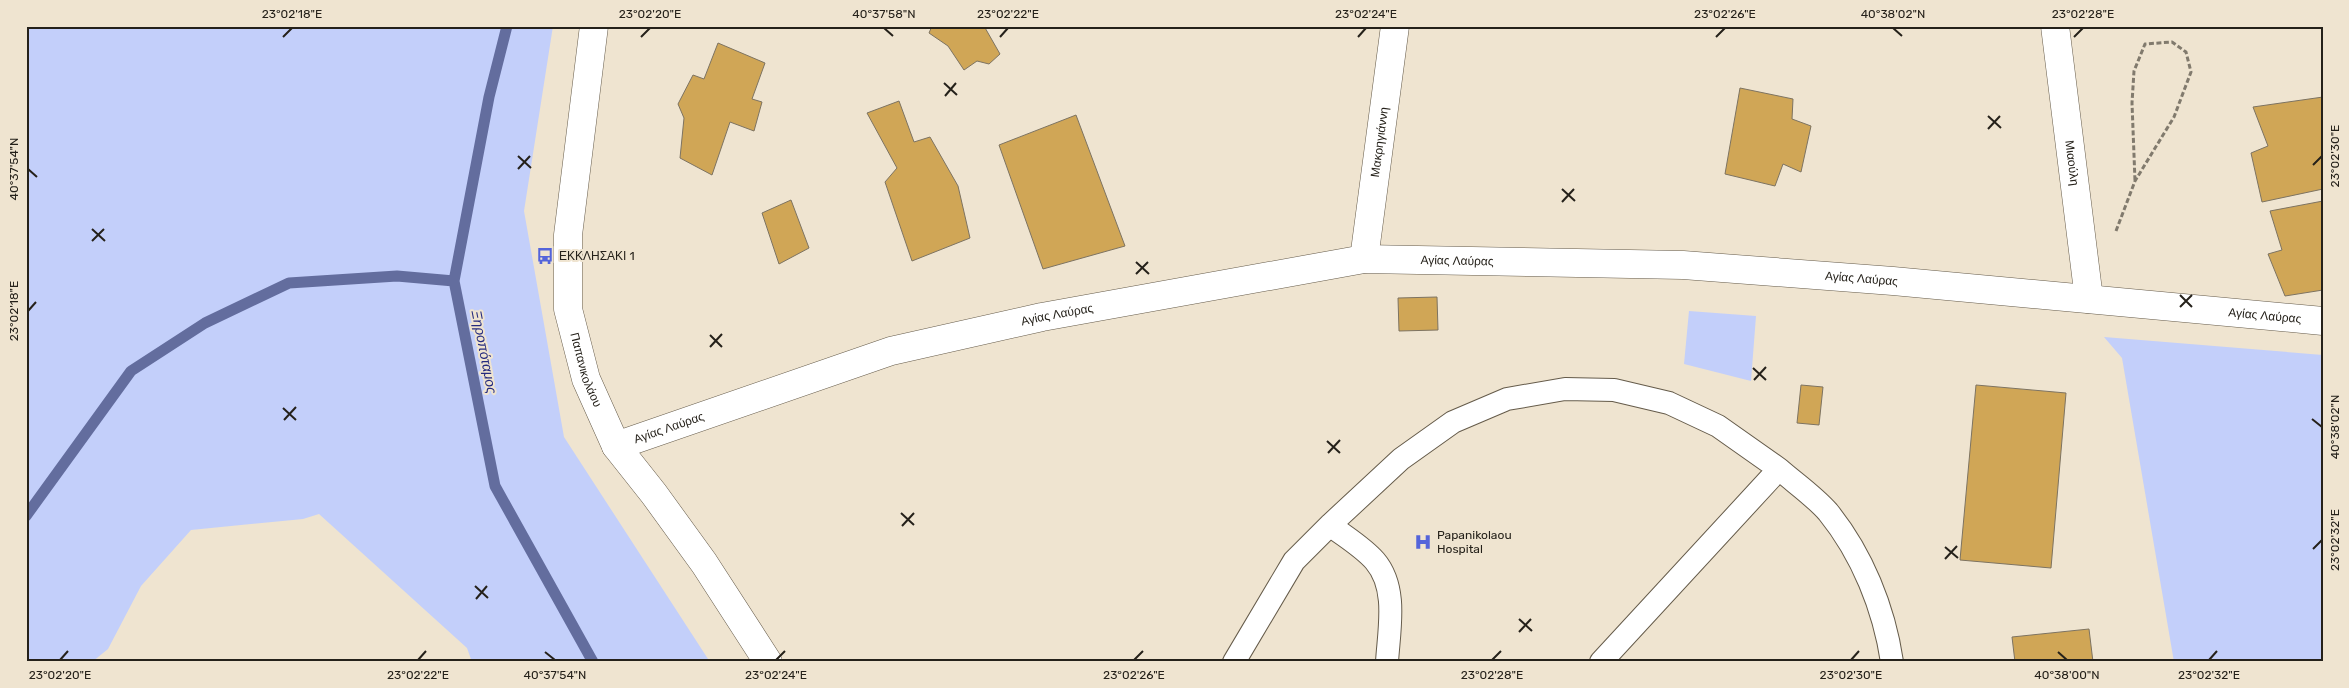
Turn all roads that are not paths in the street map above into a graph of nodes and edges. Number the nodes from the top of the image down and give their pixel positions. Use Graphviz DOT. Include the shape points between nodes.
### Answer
graph roads {
  1 [pos="594,26"];
  2 [pos="1395,26"];
  3 [pos="2055,26"];
  4 [pos="1364,259"];
  5 [pos="2089,299"];
  6 [pos="2323,321"];
  7 [pos="616,446"];
  8 [pos="1779,469"];
  9 [pos="1330,525"];
  10 [pos="768,662"];
  11 [pos="1234,662"];
  12 [pos="1387,662"];
  13 [pos="1601,662"];
  14 [pos="1892,662"];
  1 -- 7 [label="street, Παπανικολάου" via="568,235 568,309 586,379"];
  2 -- 4 [label="street, Μακρηγιάννη"];
  3 -- 5 [label="street, Μιαούλη"];
  4 -- 5 [label="street, Αγίας Λαύρας" via="1684,265"];
  4 -- 7 [label="street, Αγίας Λαύρας" via="1042,317 891,351"];
  5 -- 6 [label="street, Αγίας Λαύρας"];
  7 -- 10 [label="street, Παπανικολάου" via="704,563"];
  8 -- 9 [label="lane" via="1718,426 1669,403 1614,390 1565,389 1507,399 1453,422 1401,459"];
  8 -- 13 [label="lane"];
  8 -- 14 [label="lane" via="1827,511 1860,558 1879,606"];
  9 -- 11 [label="lane" via="1294,560"];
  9 -- 12 [label="lane" via="1375,561 1387,581 1390,602"];
}
